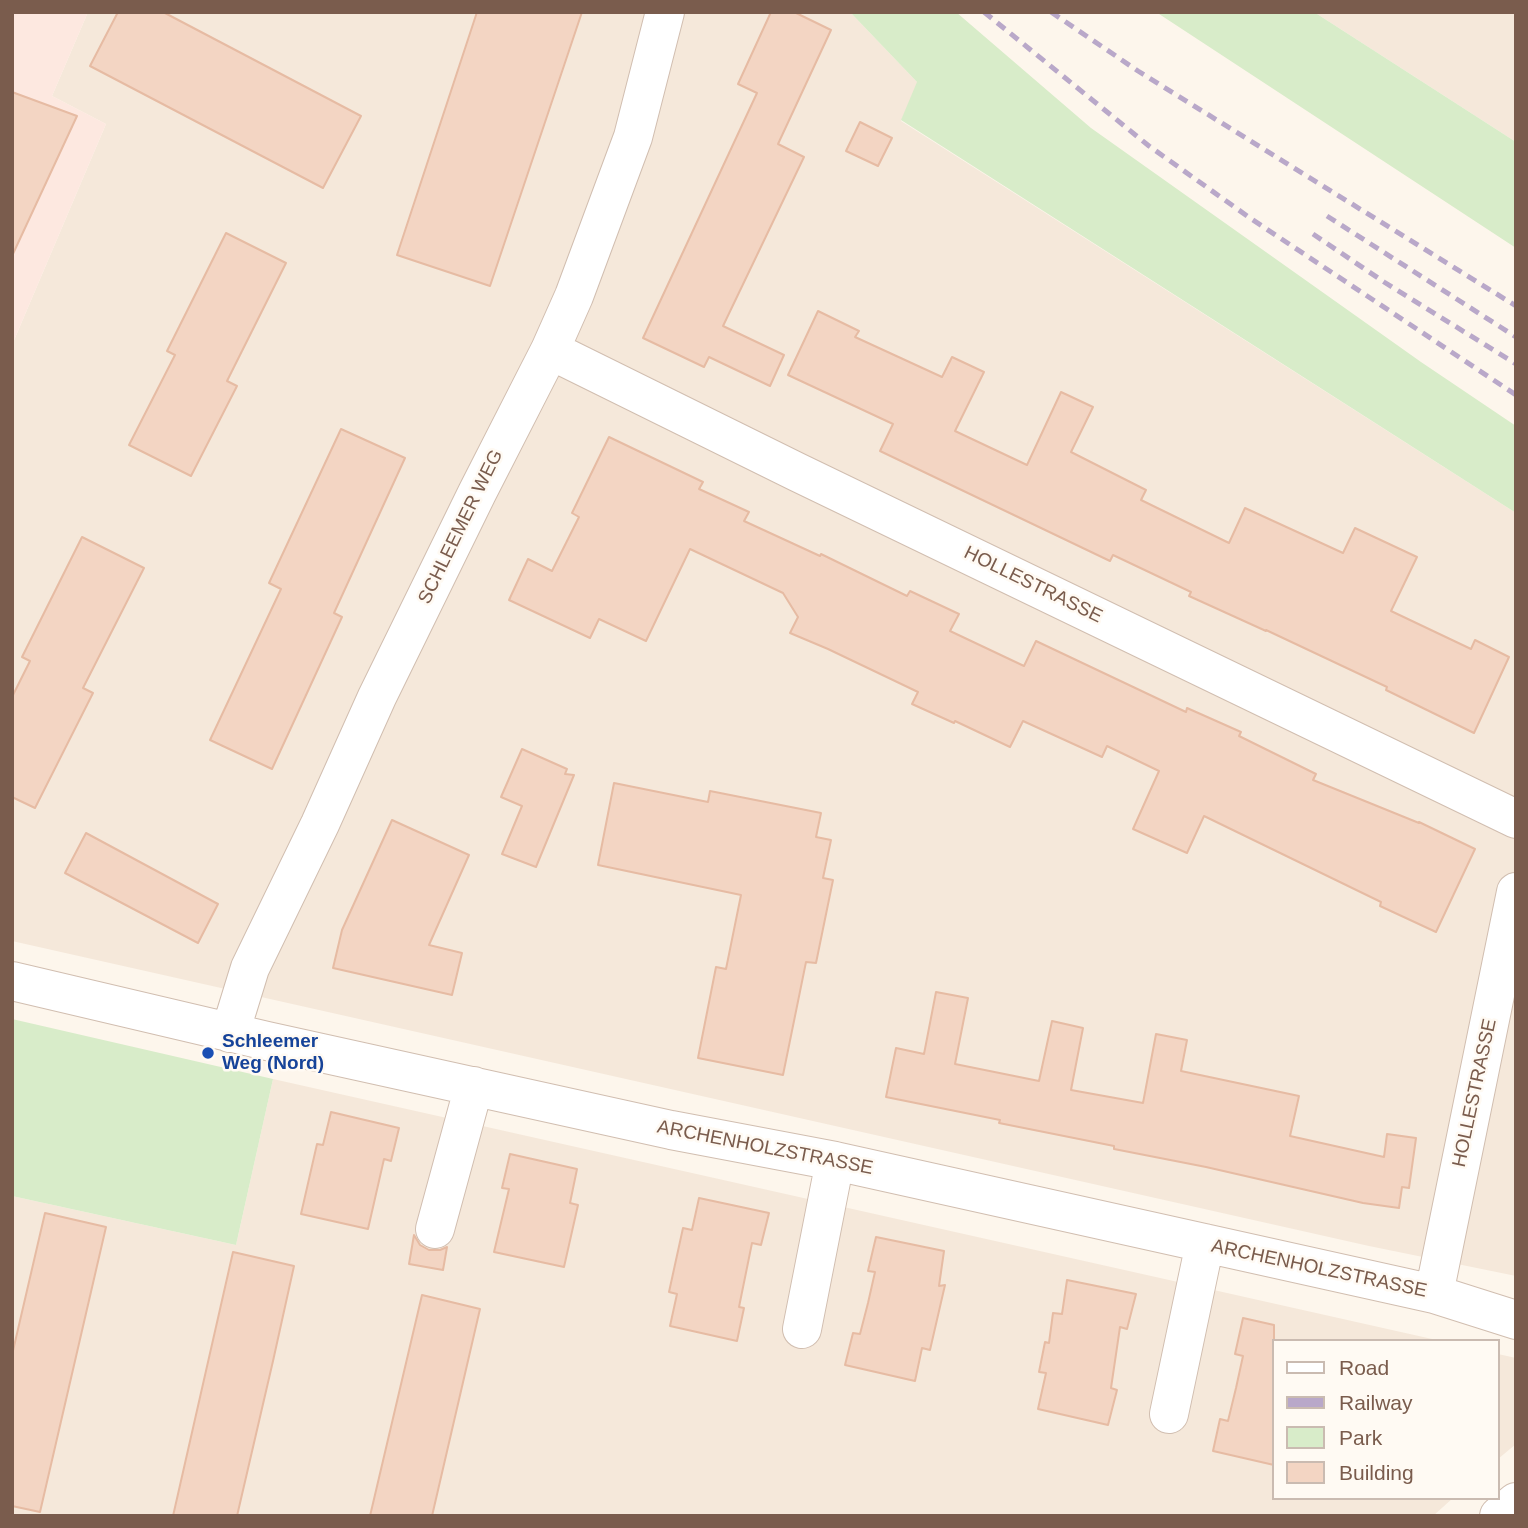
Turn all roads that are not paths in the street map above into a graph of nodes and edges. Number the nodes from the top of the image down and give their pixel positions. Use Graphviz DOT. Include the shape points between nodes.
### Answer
graph roads {
  1 [pos="665,12"];
  2 [pos="550,350"];
  3 [pos="1516,819"];
  4 [pos="1516,892"];
  5 [pos="12,981"];
  6 [pos="230,1032"];
  7 [pos="474,1086"];
  8 [pos="835,1161"];
  9 [pos="435,1229"];
  10 [pos="1205,1243"];
  11 [pos="1434,1294"];
  12 [pos="1516,1320"];
  13 [pos="802,1329"];
  14 [pos="1169,1414"];
  15 [pos="1516,1502"];
  16 [pos="1499,1516"];
  1 -- 2 [label="street, SCHLEEMER WEG" via="633,137"];
  2 -- 3 [label="street, HOLLESTRASSE"];
  2 -- 6 [label="street, SCHLEEMER WEG" via="377,697 250,968"];
  4 -- 11 [label="street, HOLLESTRASSE"];
  5 -- 6 [label="street, ARCHENHOLZSTRASSE"];
  6 -- 7 [label="street, ARCHENHOLZSTRASSE"];
  7 -- 8 [label="street, ARCHENHOLZSTRASSE"];
  7 -- 9 [label="street"];
  8 -- 10 [label="street, ARCHENHOLZSTRASSE"];
  8 -- 13 [label="street"];
  10 -- 11 [label="street, ARCHENHOLZSTRASSE"];
  10 -- 14 [label="street"];
  11 -- 12 [label="street, ARCHENHOLZSTRASSE"];
  15 -- 16 [label="street"];
}
